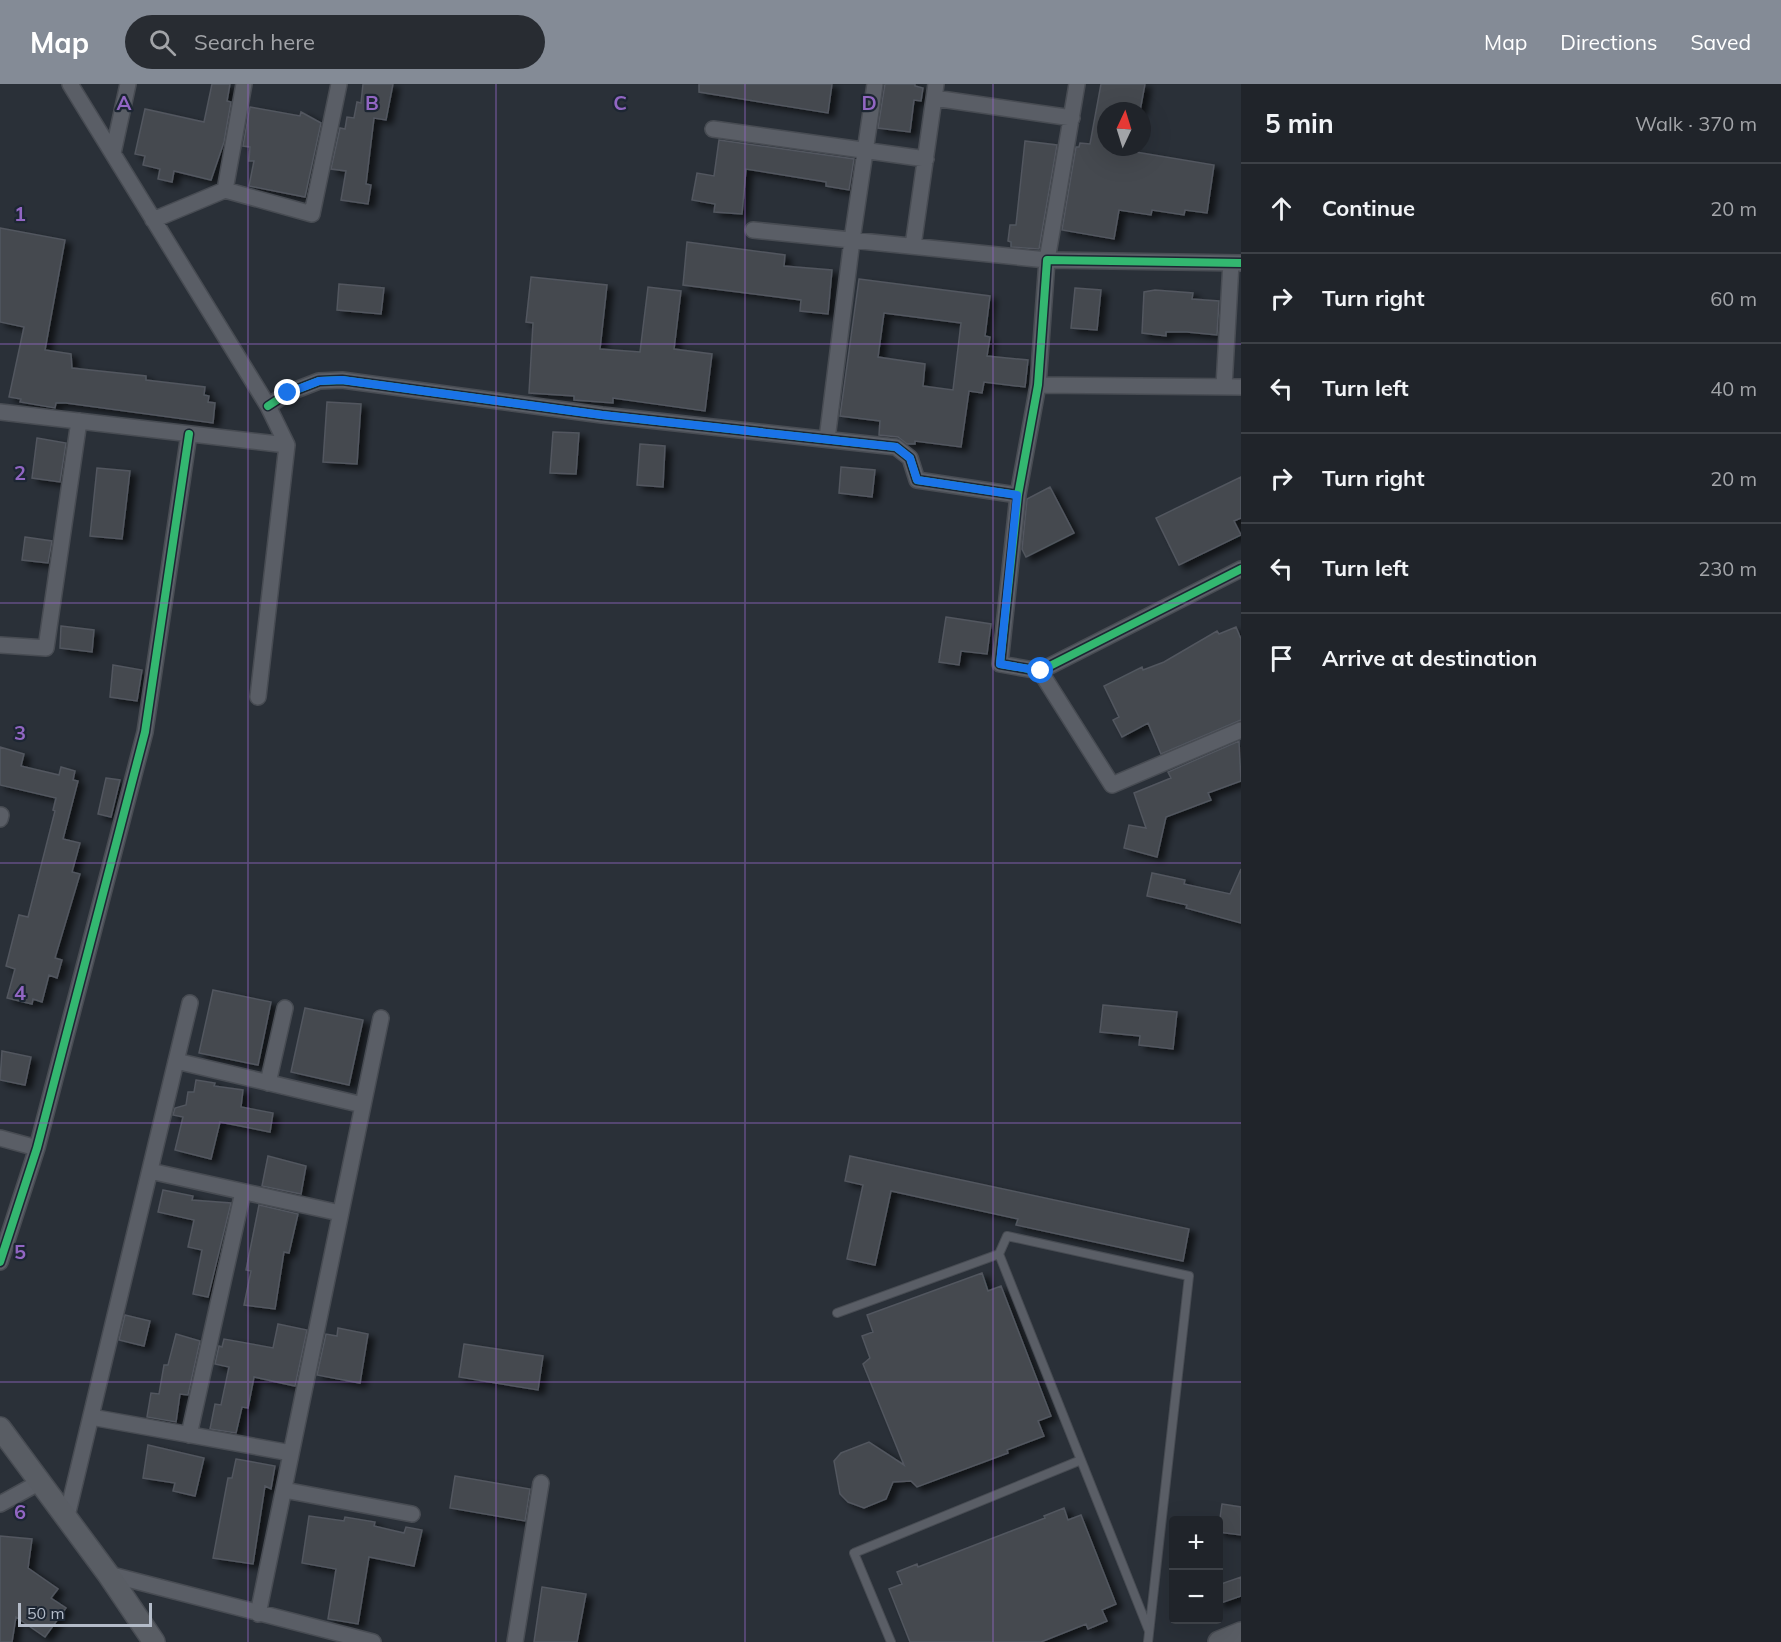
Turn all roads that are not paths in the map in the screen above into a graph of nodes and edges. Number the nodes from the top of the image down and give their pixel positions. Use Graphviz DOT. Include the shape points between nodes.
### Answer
graph roads {
  1 [pos="70,84"];
  2 [pos="128,84"];
  3 [pos="244,84"];
  4 [pos="339,84"];
  5 [pos="875,84"];
  6 [pos="1077,84"];
  7 [pos="935,91"];
  8 [pos="1072,118"];
  9 [pos="713,129"];
  10 [pos="865,152"];
  11 [pos="112,153"];
  12 [pos="926,159"];
  13 [pos="225,190"];
  14 [pos="153,220"];
  15 [pos="753,230"];
  16 [pos="852,240"];
  17 [pos="913,246"];
  18 [pos="1047,260"];
  19 [pos="1236,263"];
  20 [pos="1038,385"];
  21 [pos="1224,386"];
  22 [pos="1241,387"];
  23 [pos="268,406"];
  24 [pos="0,412"];
  25 [pos="79,421"];
  26 [pos="189,434"];
  27 [pos="827,439"];
  28 [pos="288,445"];
  29 [pos="1017,495"];
  30 [pos="1241,569"];
  31 [pos="0,645"];
  32 [pos="1041,671"];
  33 [pos="258,697"];
  34 [pos="1241,730"];
  35 [pos="190,1003"];
  36 [pos="285,1008"];
  37 [pos="381,1018"];
  38 [pos="176,1061"];
  39 [pos="268,1083"];
  40 [pos="363,1105"];
  41 [pos="0,1138"];
  42 [pos="37,1148"];
  43 [pos="150,1171"];
  44 [pos="243,1192"];
  45 [pos="340,1213"];
  46 [pos="999,1254"];
  47 [pos="0,1262"];
  48 [pos="837,1313"];
  49 [pos="91,1417"];
  50 [pos="0,1428"];
  51 [pos="189,1435"];
  52 [pos="291,1453"];
  53 [pos="1080,1460"];
  54 [pos="40,1482"];
  55 [pos="540,1483"];
  56 [pos="284,1490"];
  57 [pos="0,1504"];
  58 [pos="412,1514"];
  59 [pos="67,1516"];
  60 [pos="108,1574"];
  61 [pos="258,1614"];
  62 [pos="1149,1632"];
  63 [pos="1241,1633"];
  64 [pos="154,1642"];
  65 [pos="373,1642"];
  66 [pos="515,1642"];
  67 [pos="891,1642"];
  68 [pos="1148,1642"];
  69 [pos="1219,1642"];
  1 -- 11 [label="street"];
  2 -- 11 [label="street"];
  3 -- 13 [label="street"];
  4 -- 13 [label="street" via="312,214"];
  5 -- 10 [label="street"];
  6 -- 8 [label="street"];
  7 -- 8 [label="street"];
  7 -- 12 [label="street"];
  8 -- 18 [label="street"];
  9 -- 10 [label="street"];
  10 -- 12 [label="street"];
  10 -- 16 [label="street"];
  11 -- 14 [label="street"];
  12 -- 17 [label="street"];
  13 -- 14 [label="street"];
  14 -- 23 [label="street"];
  15 -- 16 [label="street"];
  16 -- 17 [label="street"];
  16 -- 27 [label="street"];
  17 -- 18 [label="street"];
  18 -- 19 [label="street"];
  18 -- 20 [label="street"];
  19 -- 21 [label="street"];
  20 -- 21 [label="street"];
  20 -- 29 [label="street"];
  21 -- 22 [label="street"];
  23 -- 27 [label="street" via="319,381 342,380 602,415"];
  23 -- 28 [label="street"];
  24 -- 25 [label="street"];
  25 -- 26 [label="street"];
  25 -- 31 [label="street" via="46,648"];
  26 -- 28 [label="street"];
  26 -- 42 [label="street" via="145,732"];
  27 -- 29 [label="street" via="896,447 910,458 917,480"];
  28 -- 33 [label="street"];
  29 -- 32 [label="street" via="1000,664"];
  30 -- 32 [label="street"];
  32 -- 34 [label="street" via="1112,785"];
  35 -- 38 [label="street"];
  36 -- 39 [label="street"];
  37 -- 40 [label="street"];
  38 -- 39 [label="street"];
  38 -- 43 [label="street"];
  39 -- 40 [label="street"];
  40 -- 45 [label="street"];
  41 -- 42 [label="street"];
  42 -- 47 [label="street"];
  43 -- 44 [label="street"];
  43 -- 49 [label="street"];
  44 -- 45 [label="street"];
  44 -- 51 [label="street"];
  45 -- 52 [label="street"];
  46 -- 48 [label="lane"];
  46 -- 53 [label="lane"];
  46 -- 62 [label="lane" via="1007,1236 1189,1276"];
  49 -- 51 [label="street"];
  49 -- 59 [label="street"];
  50 -- 54 [label="main road"];
  51 -- 52 [label="street"];
  52 -- 56 [label="street"];
  53 -- 62 [label="lane"];
  53 -- 67 [label="lane" via="854,1553"];
  54 -- 57 [label="street"];
  54 -- 59 [label="main road"];
  55 -- 66 [label="street"];
  56 -- 58 [label="street"];
  56 -- 61 [label="street"];
  59 -- 60 [label="main road"];
  60 -- 61 [label="street"];
  60 -- 64 [label="main road"];
  61 -- 65 [label="street"];
  62 -- 68 [label="lane"];
  63 -- 69 [label="main road"];
}
